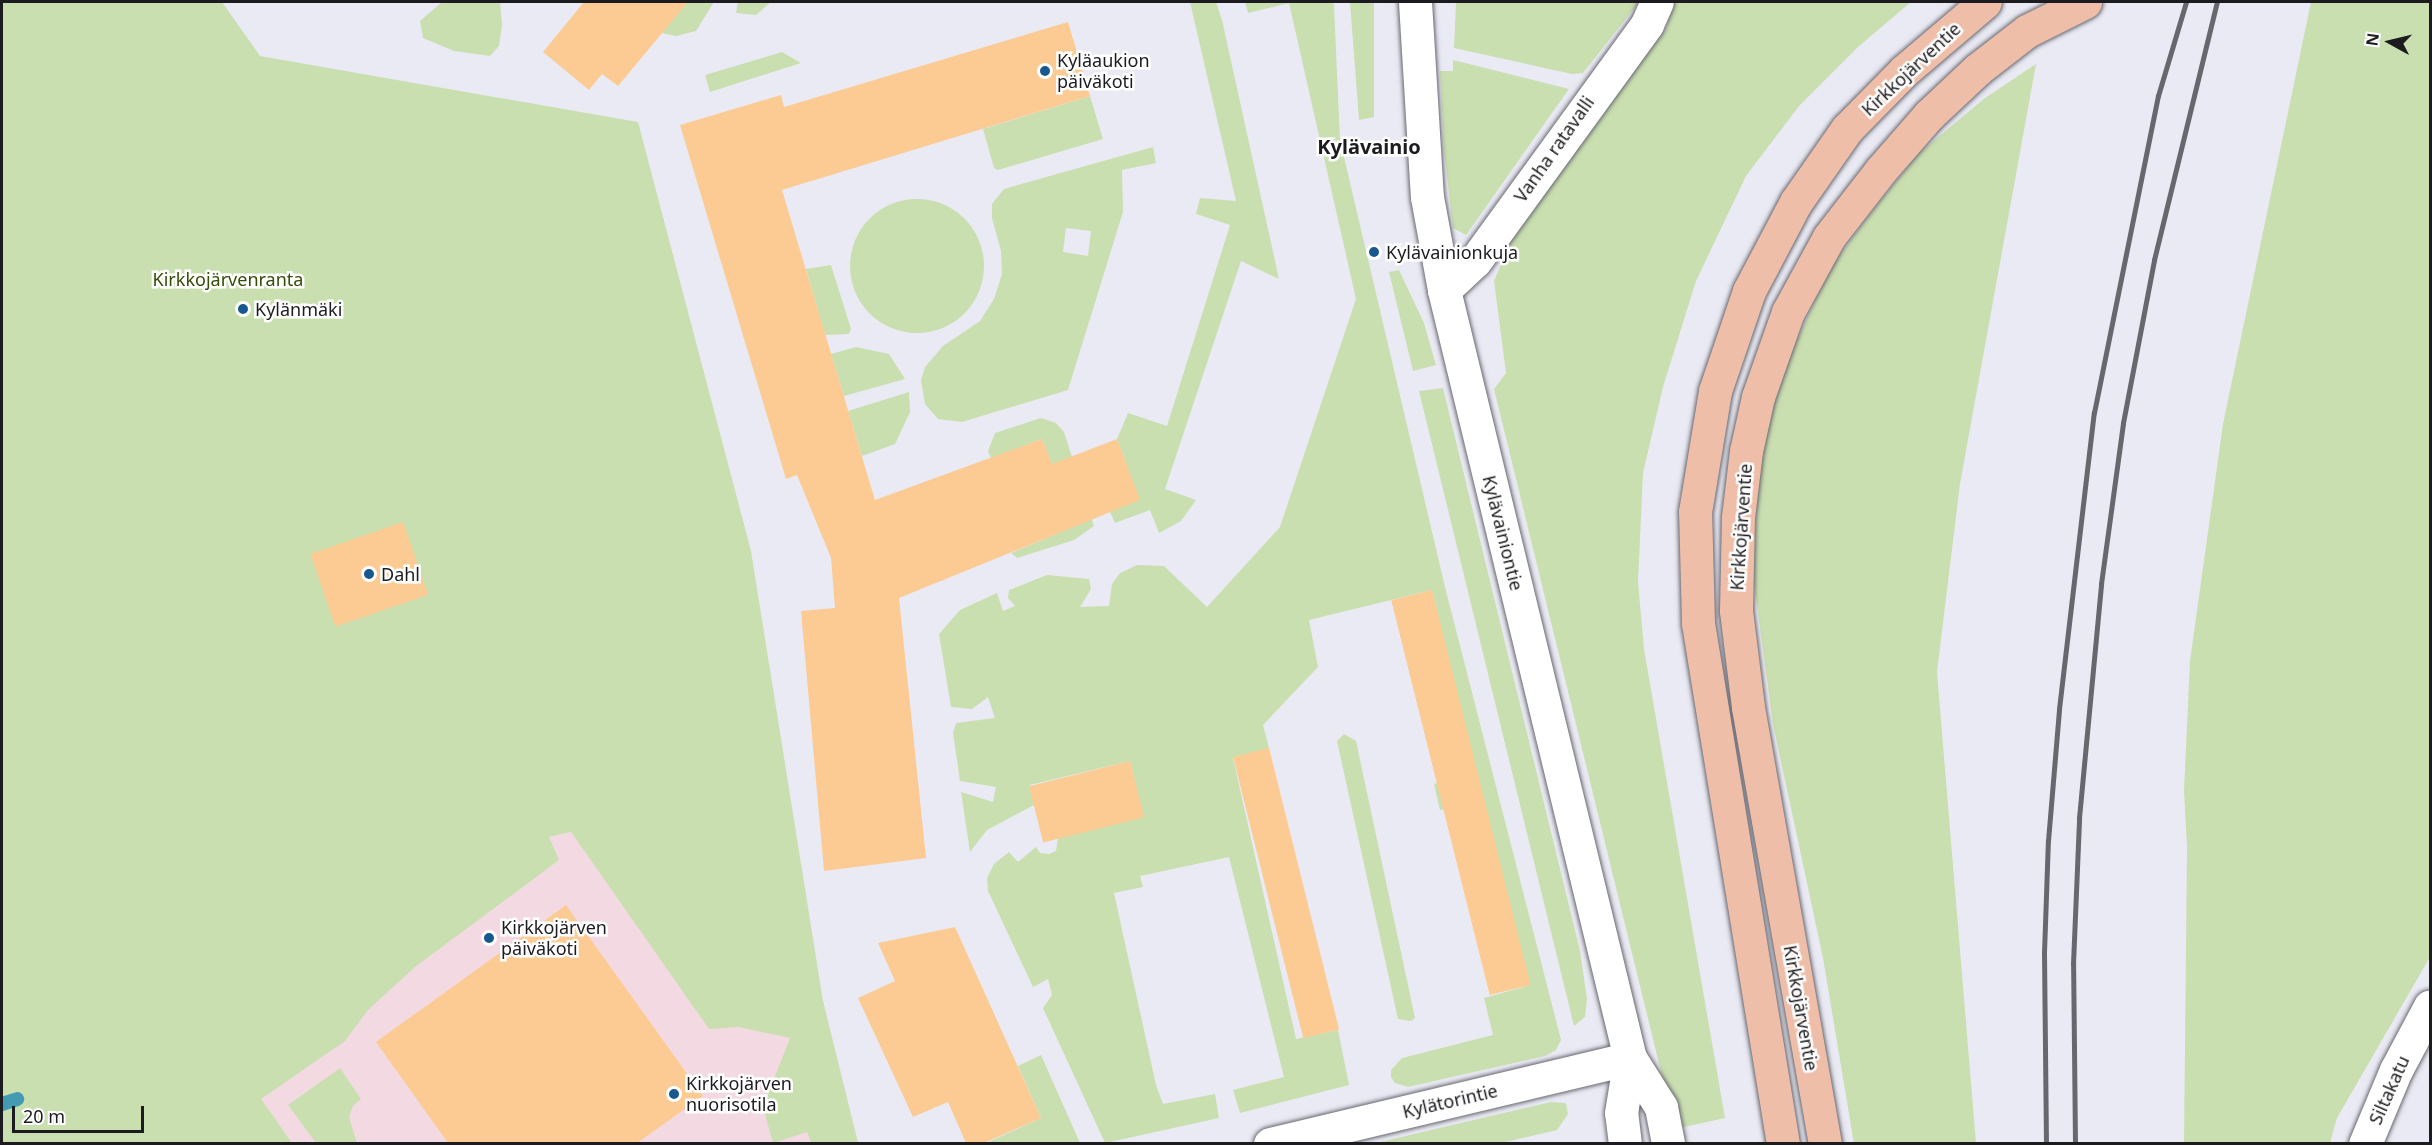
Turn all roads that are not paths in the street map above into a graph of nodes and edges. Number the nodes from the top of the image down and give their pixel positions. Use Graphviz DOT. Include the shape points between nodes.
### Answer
graph roads {
  1 [pos="1415,2"];
  2 [pos="1658,2"];
  3 [pos="1985,2"];
  4 [pos="2085,2"];
  5 [pos="1444,290"];
  6 [pos="2430,1006"];
  7 [pos="1630,1058"];
  8 [pos="1270,1143"];
  9 [pos="1625,1143"];
  10 [pos="1668,1143"];
  11 [pos="1783,1143"];
  12 [pos="1825,1143"];
  13 [pos="2366,1143"];
  1 -- 5 [label="street, Kylävainiontie" via="1427,197"];
  2 -- 5 [label="street, Vanha ratavalli" via="1647,24 1475,261"];
  3 -- 11 [label="main road, Kirkkojärventie" via="1904,71 1847,129 1802,193 1749,291 1715,391 1695,513 1698,623"];
  4 -- 12 [label="main road, Kirkkojärventie" via="2027,31 1978,69 1929,115 1829,237 1788,312 1758,397 1746,451 1738,518 1738,622 1748,708"];
  5 -- 7 [label="street, Kylävainiontie"];
  6 -- 13 [label="street, Siltakatu" via="2396,1070"];
  7 -- 8 [label="street, Kylätorintie"];
  7 -- 9 [label="street, Kylävainiontie" via="1621,1113"];
  7 -- 10 [label="street, Kylävainiontie" via="1661,1107"];
}
